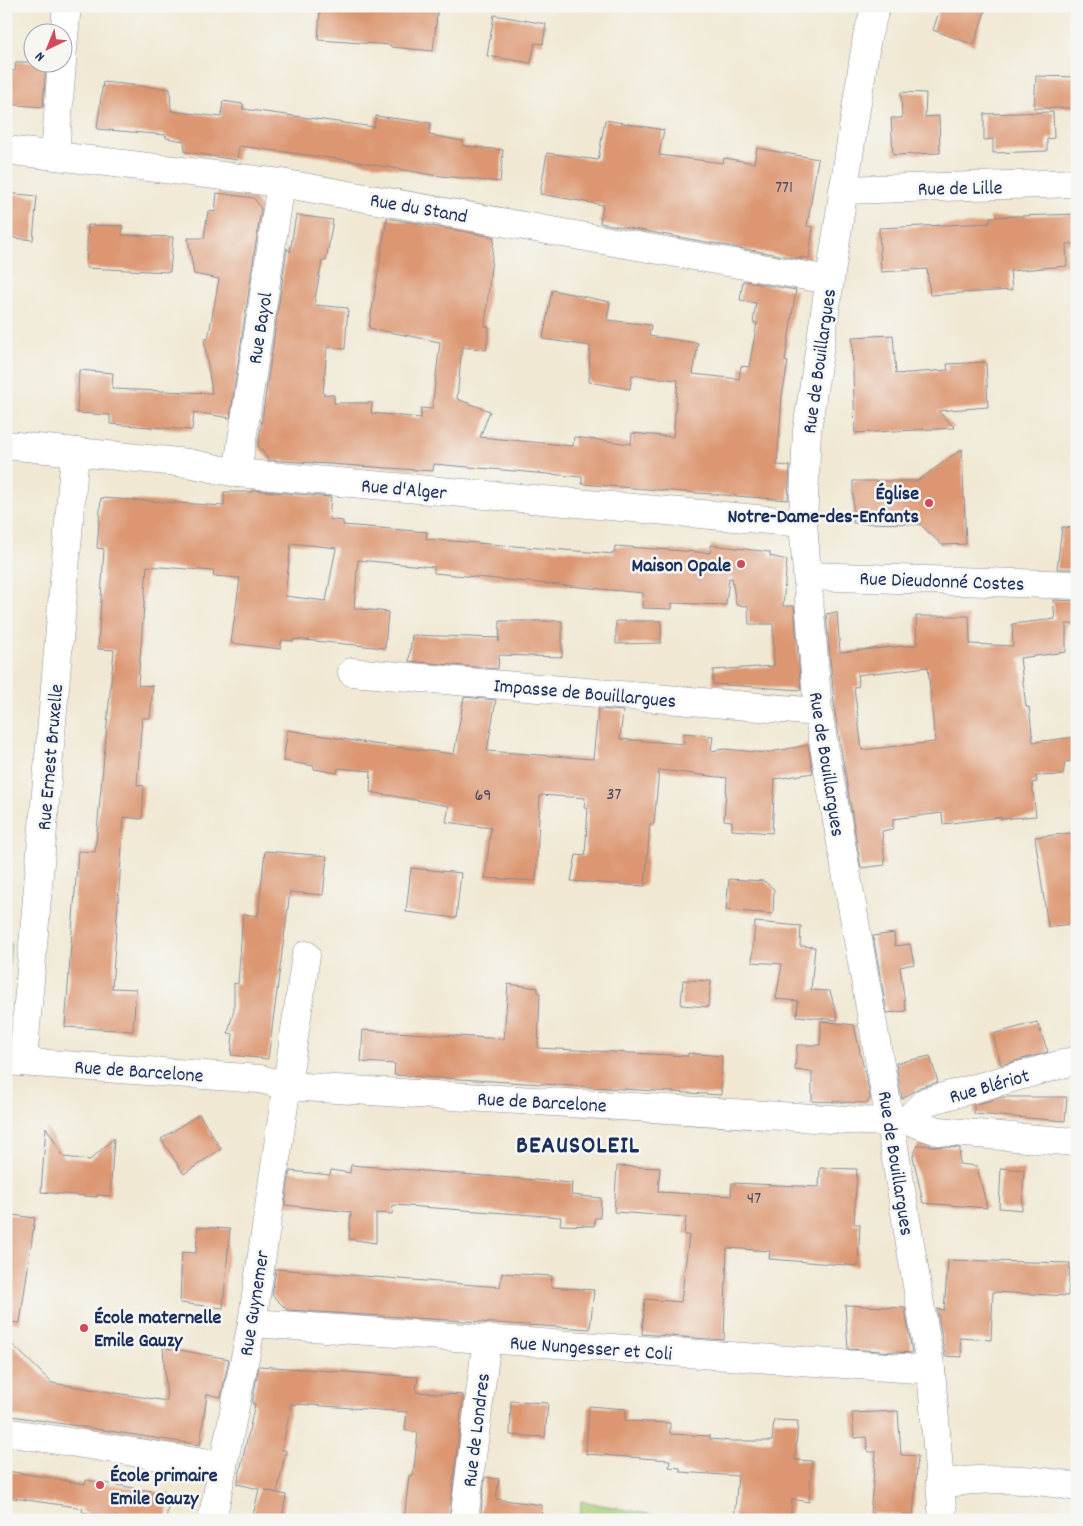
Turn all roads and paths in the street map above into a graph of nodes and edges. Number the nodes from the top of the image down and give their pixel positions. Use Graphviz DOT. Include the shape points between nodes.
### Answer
graph roads {
  1 [pos="67,6"];
  2 [pos="876,6"];
  3 [pos="65,22"];
  4 [pos="61,72"];
  5 [pos="6,150"];
  6 [pos="55,155"];
  7 [pos="281,183"];
  8 [pos="1077,183"];
  9 [pos="843,190"];
  10 [pos="829,280"];
  11 [pos="6,445"];
  12 [pos="76,452"];
  13 [pos="237,473"];
  14 [pos="804,522"];
  15 [pos="808,576"];
  16 [pos="1077,585"];
  17 [pos="352,672"];
  18 [pos="818,712"];
  19 [pos="306,955"];
  20 [pos="1077,1060"];
  21 [pos="14,1061"];
  22 [pos="287,1086"];
  23 [pos="898,1121"];
  24 [pos="1077,1142"];
  25 [pos="252,1323"];
  26 [pos="486,1339"];
  27 [pos="931,1370"];
  28 [pos="6,1432"];
  29 [pos="223,1466"];
  30 [pos="941,1484"];
  31 [pos="1077,1487"];
  32 [pos="212,1520"];
  33 [pos="464,1520"];
  34 [pos="943,1520"];
  1 -- 3 [label="street"];
  2 -- 9 [label="street, Rue de Bouillargues" via="867,37"];
  4 -- 6 [label="street"];
  5 -- 6 [label="street, Rue du Stand"];
  6 -- 7 [label="street, Rue du Stand"];
  7 -- 10 [label="street, Rue du Stand"];
  7 -- 13 [label="street, Rue Bayol"];
  8 -- 9 [label="street, Rue de Lille"];
  9 -- 10 [label="street, Rue de Bouillargues"];
  10 -- 14 [label="street, Rue de Bouillargues" via="807,430"];
  11 -- 12 [label="street, Rue d'Alger"];
  12 -- 13 [label="street, Rue d'Alger" via="188,463"];
  12 -- 21 [label="street, Rue Ernest Bruxelle"];
  13 -- 14 [label="street, Rue d'Alger"];
  14 -- 15 [label="street, Rue de Bouillargues"];
  15 -- 16 [label="street, Rue Dieudonné Costes"];
  15 -- 18 [label="street, Rue de Bouillargues"];
  17 -- 18 [label="street, Impasse de Bouillargues"];
  18 -- 23 [label="street, Rue de Bouillargues"];
  19 -- 22 [label="street, Rue Guynemer"];
  20 -- 23 [label="street, Rue Blériot" via="925,1102"];
  21 -- 22 [label="street, Rue de Barcelone" via="260,1079"];
  22 -- 23 [label="street, Rue de Barcelone"];
  22 -- 25 [label="street, Rue Guynemer"];
  23 -- 24 [label="street, Rue de Barcelone" via="938,1131"];
  23 -- 27 [label="street, Rue de Bouillargues"];
  25 -- 26 [label="street, Rue Nungesser et Coli"];
  25 -- 29 [label="street, Rue Guynemer"];
  26 -- 27 [label="street, Rue Nungesser et Coli"];
  26 -- 33 [label="street, Rue de Londres"];
  27 -- 30 [label="street, Rue de Bouillargues"];
  28 -- 29 [label="street"];
  29 -- 32 [label="street, Rue Guynemer"];
  30 -- 31 [label="street" via="1000,1479"];
  30 -- 34 [label="street, Rue de Bouillargues"];
}
